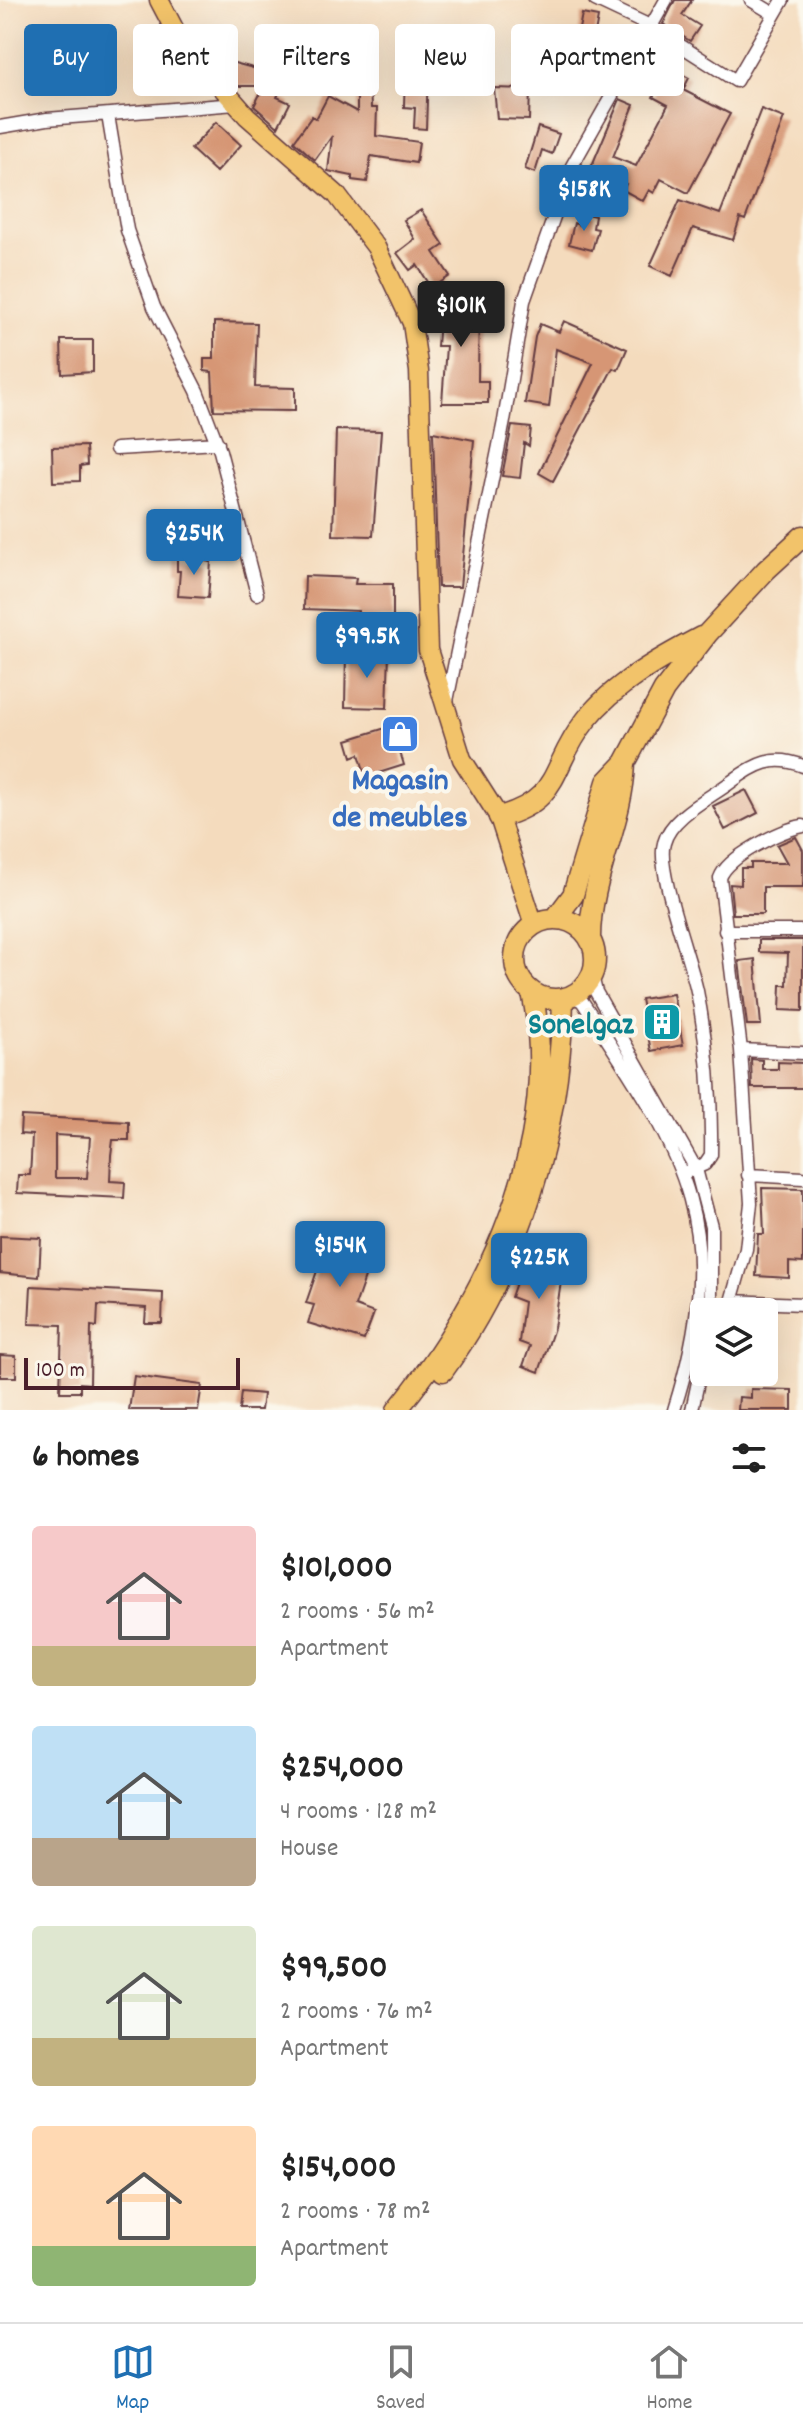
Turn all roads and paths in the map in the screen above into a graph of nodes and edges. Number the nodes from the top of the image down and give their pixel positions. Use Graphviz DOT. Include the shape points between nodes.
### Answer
graph roads {
  1 [pos="159,0"];
  2 [pos="595,0"];
  3 [pos="666,0"];
  4 [pos="751,0"];
  5 [pos="783,0"];
  6 [pos="774,14"];
  7 [pos="646,24"];
  8 [pos="651,24"];
  9 [pos="684,48"];
  10 [pos="611,96"];
  11 [pos="236,104"];
  12 [pos="108,115"];
  13 [pos="0,127"];
  14 [pos="218,443"];
  15 [pos="116,449"];
  16 [pos="803,536"];
  17 [pos="257,594"];
  18 [pos="708,633"];
  19 [pos="444,712"];
  20 [pos="625,763"];
  21 [pos="803,766"];
  22 [pos="499,817"];
  23 [pos="803,826"];
  24 [pos="555,919"];
  25 [pos="534,925"];
  26 [pos="725,931"];
  27 [pos="803,931"];
  28 [pos="590,938"];
  29 [pos="592,976"];
  30 [pos="532,992"];
  31 [pos="568,997"];
  32 [pos="741,1050"];
  33 [pos="803,1053"];
  34 [pos="690,1171"];
  35 [pos="748,1175"];
  36 [pos="803,1178"];
  37 [pos="711,1298"];
  38 [pos="732,1298"];
  39 [pos="803,1304"];
  40 [pos="778,1305"];
  41 [pos="698,1386"];
  42 [pos="703,1386"];
  43 [pos="397,1410"];
  44 [pos="415,1410"];
  45 [pos="674,1410"];
  46 [pos="694,1410"];
  1 -- 11 [label="main road" via="180,40"];
  2 -- 7 [label="street"];
  3 -- 8 [label="street"];
  4 -- 6 [label="street"];
  5 -- 6 [label="street"];
  6 -- 9 [label="street" via="736,81"];
  10 -- 19 [label="street" via="572,166 524,301"];
  11 -- 12 [label="street"];
  11 -- 19 [label="main road" via="336,194 376,247 412,323 420,386 428,650"];
  12 -- 13 [label="street"];
  12 -- 14 [label="street" via="127,230 154,307"];
  14 -- 15 [label="street"];
  14 -- 17 [label="street"];
  16 -- 18 [label="highway"];
  18 -- 20 [label="highway" via="664,690"];
  18 -- 22 [label="highway" via="621,686 586,719 544,796"];
  19 -- 22 [label="main road" via="462,759"];
  20 -- 24 [label="highway" via="607,782 573,895"];
  20 -- 28 [label="highway" via="624,786 593,900"];
  21 -- 34 [label="street" via="778,760 755,764 674,824 664,842 663,862 687,946 712,1085 711,1155"];
  22 -- 25 [label="main road"];
  23 -- 26 [label="street" via="786,829 721,873"];
  24 -- 25 [label="highway"];
  24 -- 28 [label="highway" via="575,924"];
  25 -- 30 [label="highway" via="519,941 515,964"];
  26 -- 27 [label="street"];
  26 -- 32 [label="street"];
  28 -- 29 [label="highway"];
  29 -- 31 [label="highway"];
  29 -- 34 [label="street"];
  30 -- 31 [label="highway"];
  30 -- 43 [label="highway" via="540,1027 540,1066 516,1195 474,1298"];
  31 -- 34 [label="street" via="582,1001"];
  31 -- 44 [label="highway" via="534,1188 516,1240 464,1343"];
  32 -- 33 [label="street"];
  32 -- 35 [label="street"];
  34 -- 37 [label="street" via="711,1226"];
  34 -- 45 [label="street" via="700,1259 691,1343"];
  35 -- 36 [label="street"];
  35 -- 38 [label="street" via="746,1249"];
  39 -- 40 [label="street"];
  41 -- 46 [label="street"];
  42 -- 46 [label="street"];
}
